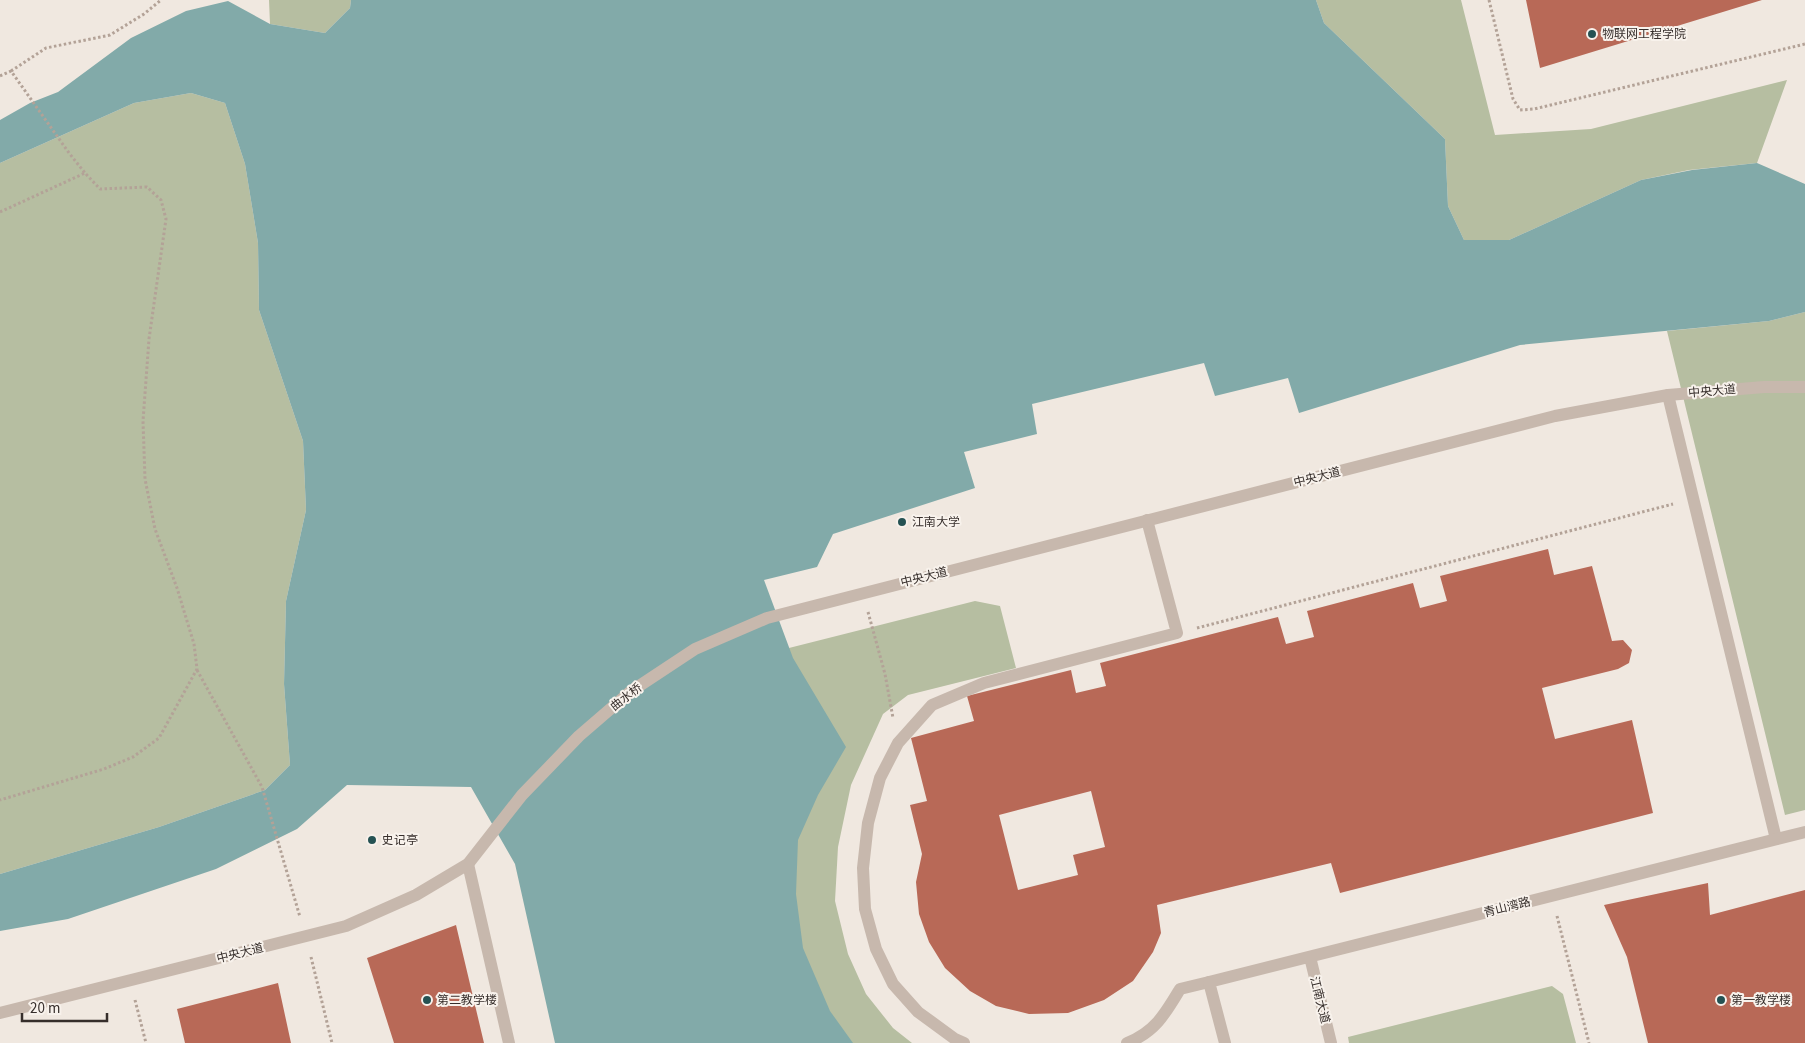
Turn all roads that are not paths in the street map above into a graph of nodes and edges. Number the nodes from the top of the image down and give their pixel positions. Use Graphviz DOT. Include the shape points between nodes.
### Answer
graph roads {
  1 [pos="1805,387"];
  2 [pos="1668,395"];
  3 [pos="1147,520"];
  4 [pos="834,600"];
  5 [pos="1805,832"];
  6 [pos="1776,839"];
  7 [pos="468,864"];
  8 [pos="1310,957"];
  9 [pos="1209,982"];
  10 [pos="0,1013"];
  11 [pos="510,1043"];
  12 [pos="964,1043"];
  13 [pos="1127,1043"];
  14 [pos="1225,1043"];
  15 [pos="1331,1043"];
  1 -- 2 [label="street, 中央大道"];
  2 -- 3 [label="street, 中央大道" via="1555,416"];
  2 -- 6 [label="street"];
  3 -- 4 [label="street, 中央大道"];
  3 -- 12 [label="street" via="1177,633 984,683 932,705 898,742 880,778 868,823 863,868 865,909 876,949 893,984 918,1012"];
  4 -- 7 [label="street, 曲水桥" via="767,618 695,649 630,692 579,736 522,795"];
  5 -- 6 [label="street, 青山湾路"];
  6 -- 8 [label="street, 青山湾路"];
  7 -- 10 [label="street, 中央大道" via="416,895 346,926"];
  7 -- 11 [label="street"];
  8 -- 9 [label="street, 青山湾路"];
  8 -- 15 [label="street, 江南大道"];
  9 -- 13 [label="street, 青山湾路" via="1180,989 1162,1020 1138,1039"];
  9 -- 14 [label="street"];
}
